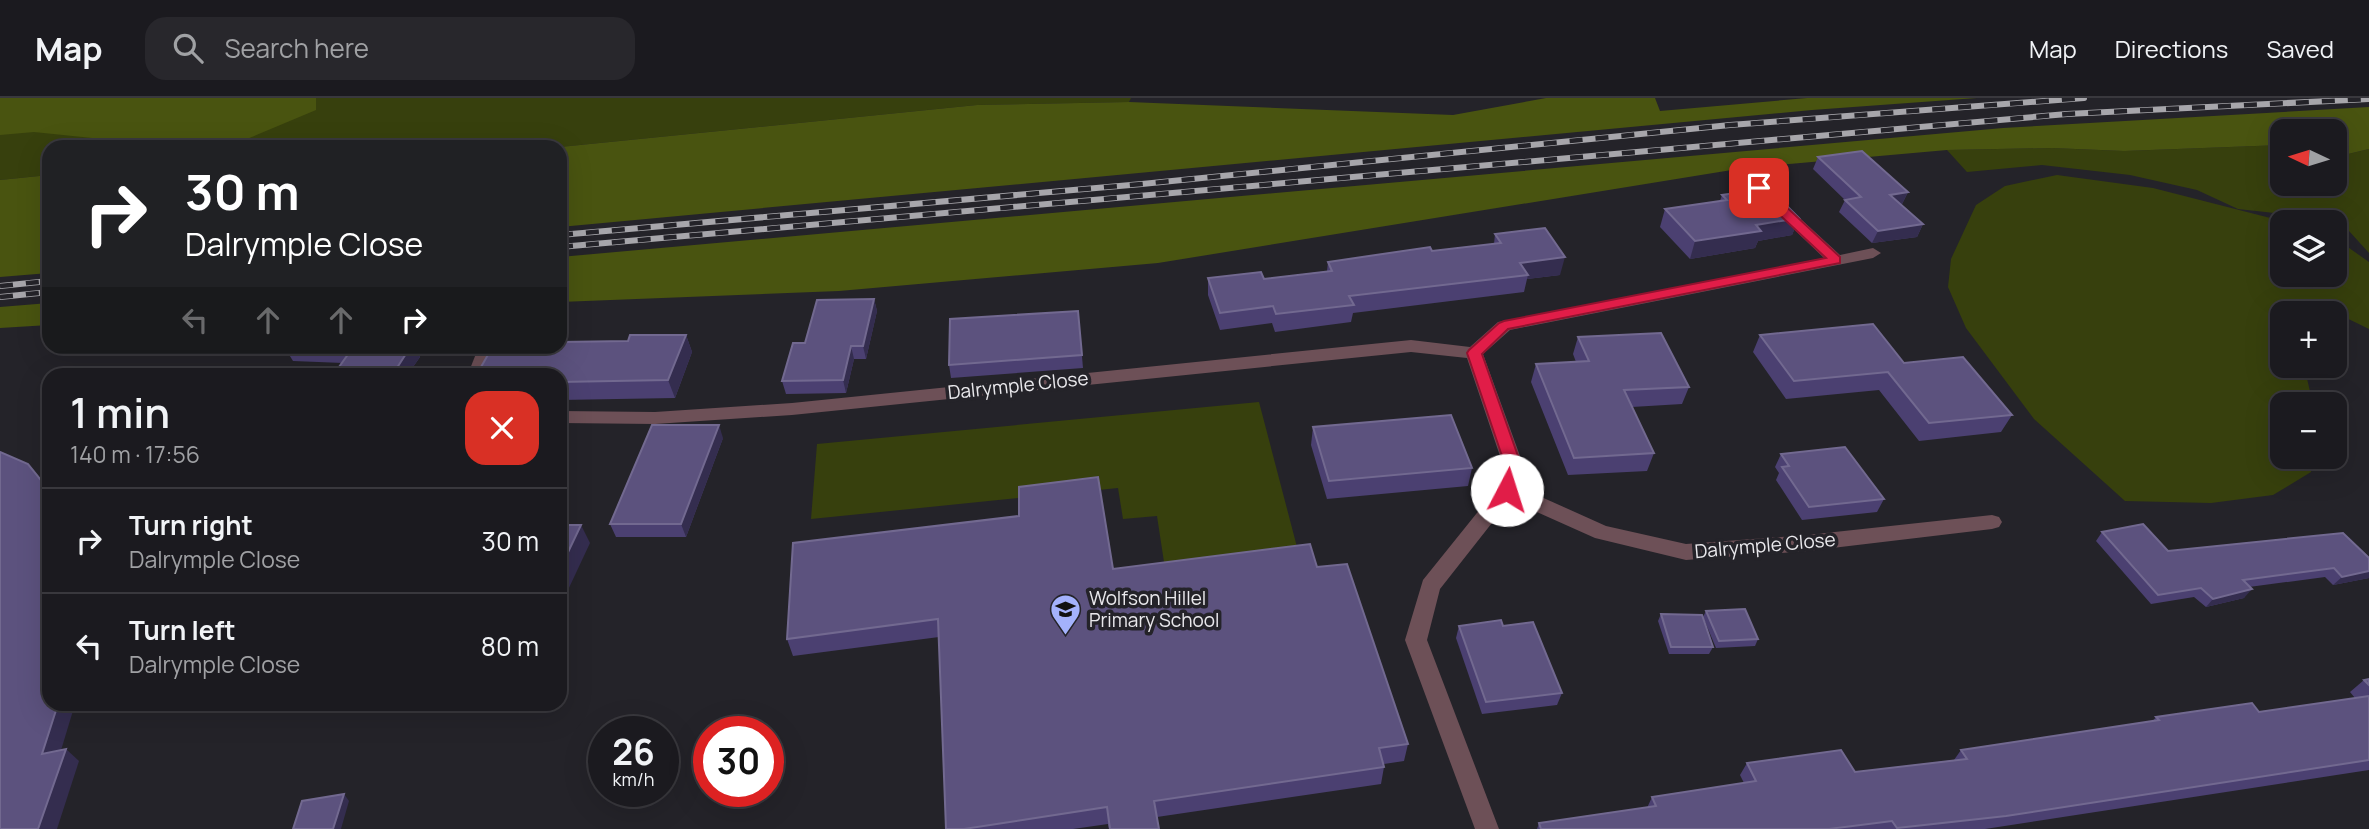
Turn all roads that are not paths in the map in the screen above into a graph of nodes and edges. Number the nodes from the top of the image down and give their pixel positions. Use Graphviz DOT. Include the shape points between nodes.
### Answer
graph roads {
  1 [pos="1759,188"];
  2 [pos="1874,253"];
  3 [pos="1836,260"];
  4 [pos="1474,353"];
  5 [pos="567,417"];
  6 [pos="1507,490"];
  7 [pos="1992,522"];
  8 [pos="1487,829"];
  1 -- 3 [label="street"];
  2 -- 3 [label="street"];
  3 -- 4 [label="street" via="1504,326"];
  4 -- 5 [label="street, Dalrymple Close" via="1411,346 792,410 655,418"];
  4 -- 6 [label="street" via="1510,456"];
  6 -- 7 [label="street, Dalrymple Close" via="1602,533 1686,552"];
  6 -- 8 [label="street" via="1430,586 1416,640"];
}
